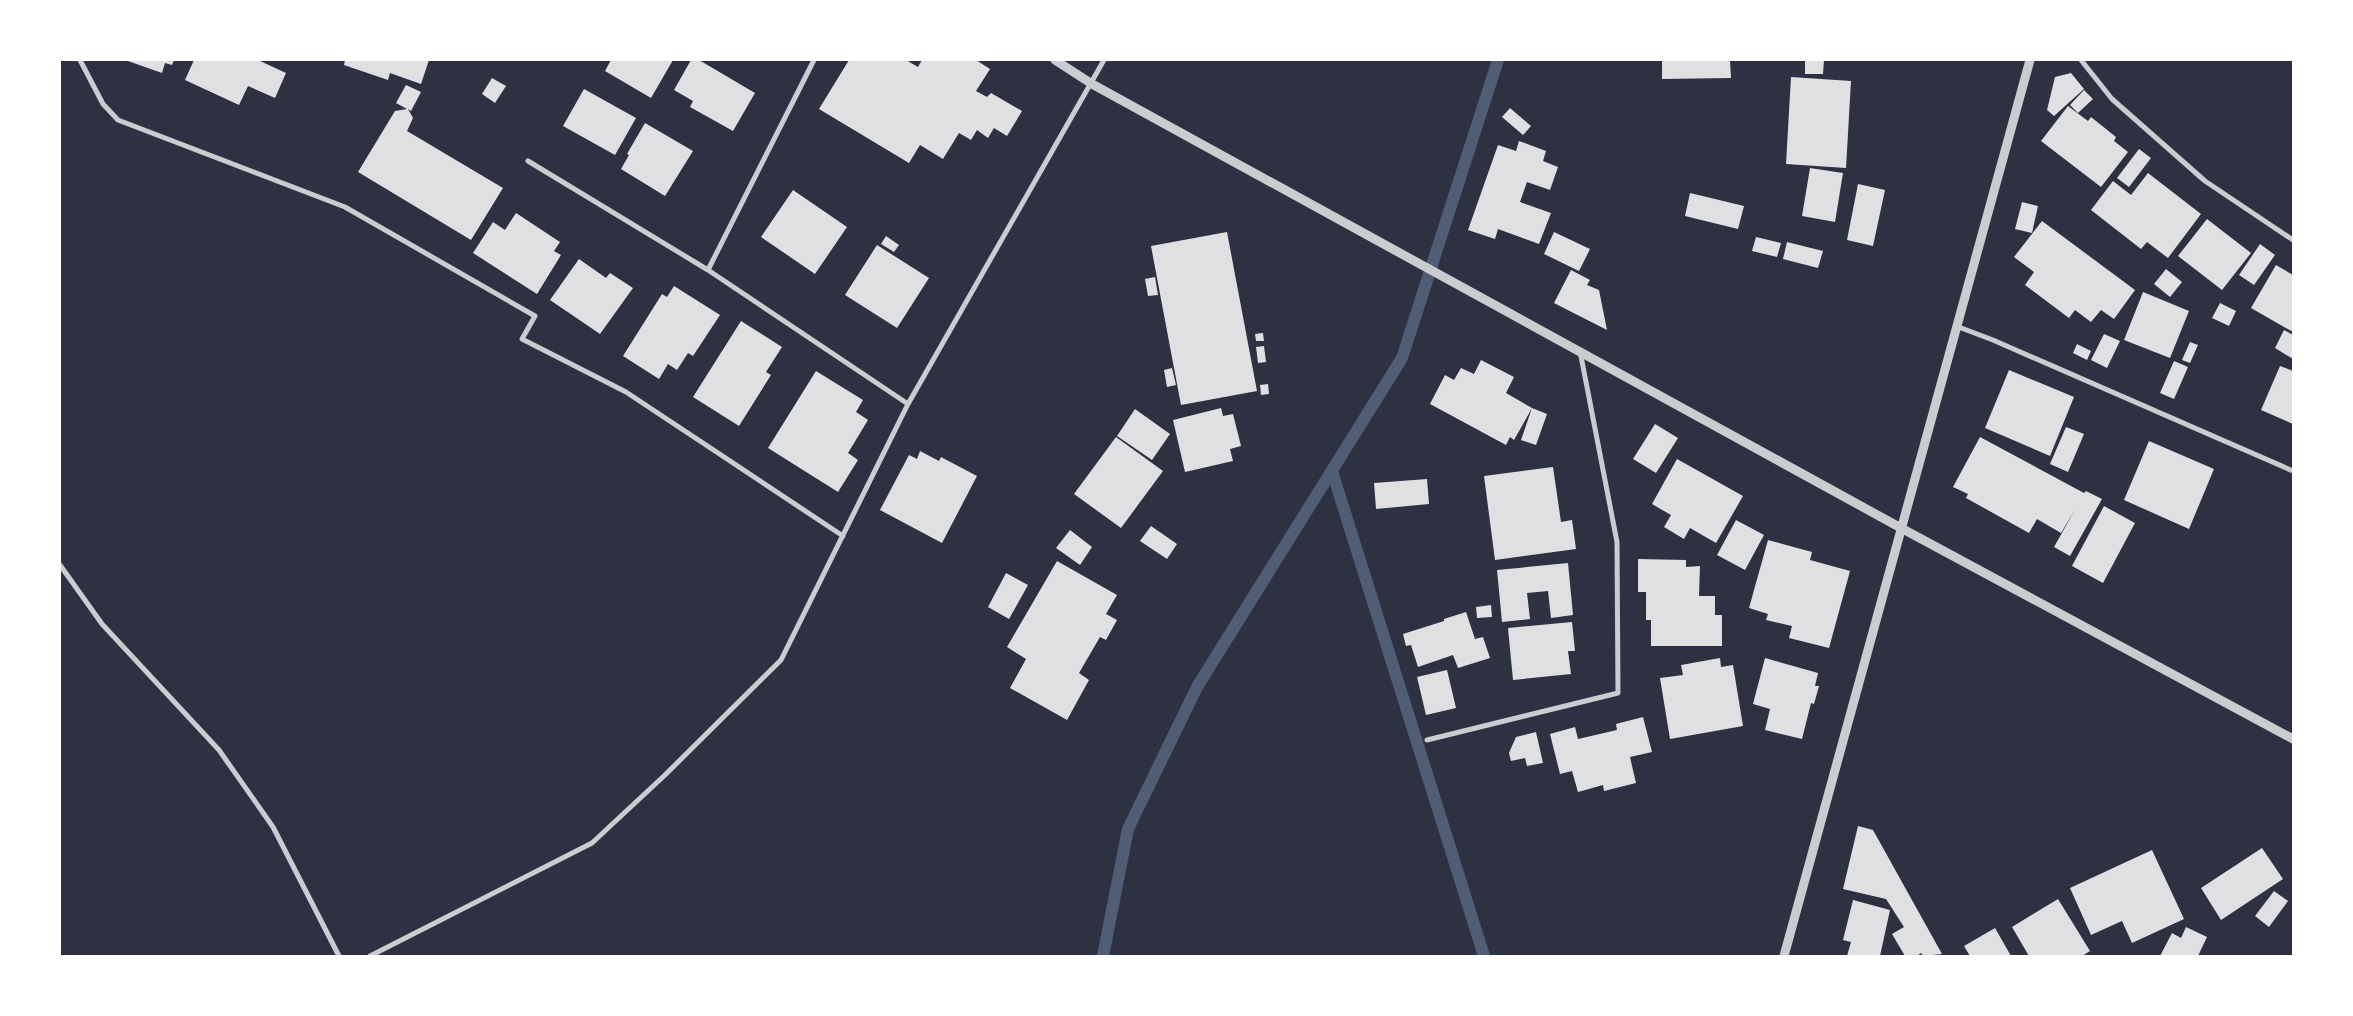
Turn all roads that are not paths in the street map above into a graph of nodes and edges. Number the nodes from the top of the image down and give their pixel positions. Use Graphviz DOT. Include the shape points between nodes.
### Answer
graph roads {
  1 [pos="80,60"];
  2 [pos="814,60"];
  3 [pos="1055,60"];
  4 [pos="1104,60"];
  5 [pos="2030,60"];
  6 [pos="2081,60"];
  7 [pos="1092,84"];
  8 [pos="528,161"];
  9 [pos="2293,240"];
  10 [pos="708,270"];
  11 [pos="1956,326"];
  12 [pos="1580,350"];
  13 [pos="908,404"];
  14 [pos="2293,471"];
  15 [pos="1902,528"];
  16 [pos="843,536"];
  17 [pos="60,565"];
  18 [pos="2293,739"];
  19 [pos="1427,740"];
  20 [pos="339,956"];
  21 [pos="370,956"];
  22 [pos="1784,956"];
  1 -- 16 [label="street" via="103,104 118,120 345,207 535,316 522,340 626,392"];
  2 -- 10 [label="street"];
  3 -- 7 [label="street"];
  4 -- 7 [label="street"];
  5 -- 11 [label="street"];
  6 -- 9 [label="street" via="2112,99 2204,181"];
  7 -- 12 [label="street"];
  7 -- 13 [label="street"];
  8 -- 10 [label="street"];
  10 -- 13 [label="street"];
  11 -- 14 [label="street"];
  11 -- 15 [label="street"];
  12 -- 15 [label="street"];
  12 -- 19 [label="street" via="1617,542 1618,693"];
  13 -- 16 [label="street"];
  15 -- 18 [label="street"];
  15 -- 22 [label="street"];
  16 -- 21 [label="street" via="781,660 592,843"];
  17 -- 20 [label="street" via="102,624 219,750 273,827"];
}
